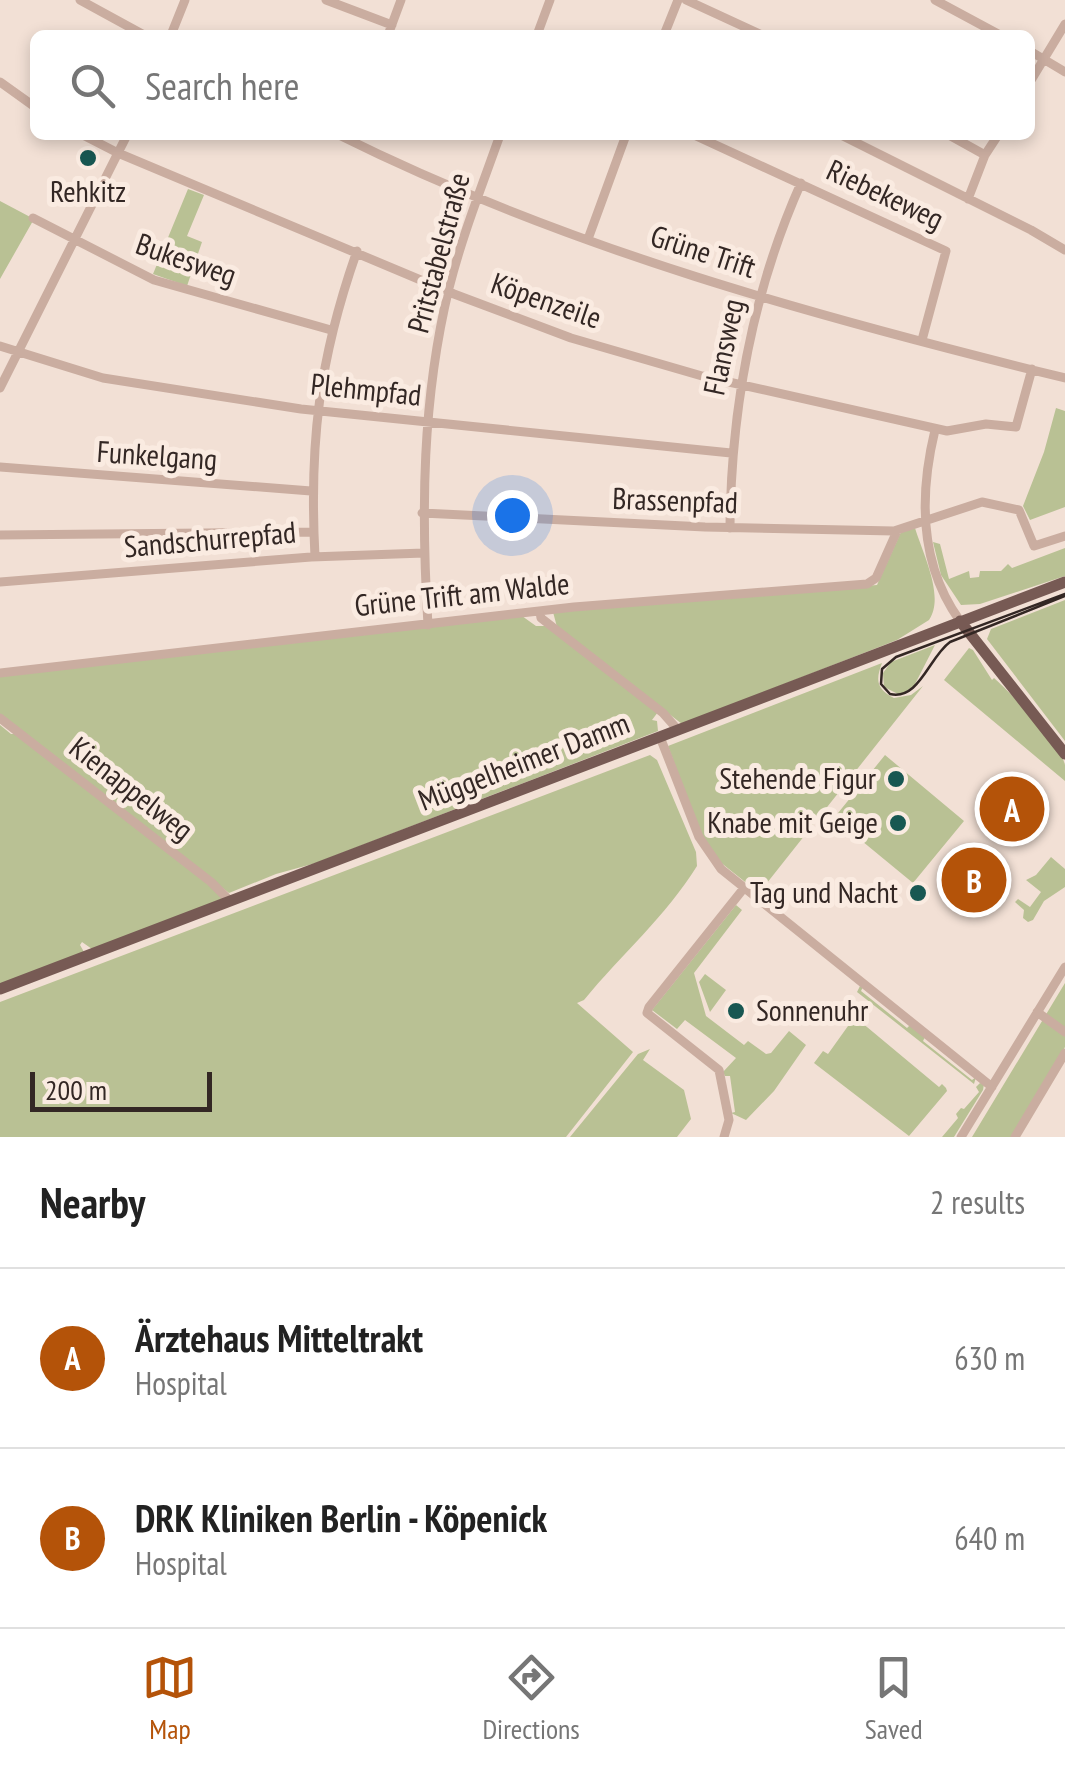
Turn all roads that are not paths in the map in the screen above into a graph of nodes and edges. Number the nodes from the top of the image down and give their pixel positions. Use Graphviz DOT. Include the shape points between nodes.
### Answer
graph roads {
  1 [pos="80,0"];
  2 [pos="185,0"];
  3 [pos="326,0"];
  4 [pos="400,0"];
  5 [pos="550,0"];
  6 [pos="678,0"];
  7 [pos="686,0"];
  8 [pos="935,0"];
  9 [pos="1065,24"];
  10 [pos="135,30"];
  11 [pos="172,30"];
  12 [pos="390,30"];
  13 [pos="540,30"];
  14 [pos="666,30"];
  15 [pos="751,30"];
  16 [pos="991,30"];
  17 [pos="1035,54"];
  18 [pos="1044,59"];
  19 [pos="1065,72"];
  20 [pos="1035,74"];
  21 [pos="0,82"];
  22 [pos="30,103"];
  23 [pos="91,140"];
  24 [pos="125,140"];
  25 [pos="354,140"];
  26 [pos="498,140"];
  27 [pos="624,140"];
  28 [pos="705,140"];
  29 [pos="851,140"];
  30 [pos="958,140"];
  31 [pos="995,140"];
  32 [pos="118,154"];
  33 [pos="986,155"];
  34 [pos="801,183"];
  35 [pos="478,196"];
  36 [pos="968,199"];
  37 [pos="32,218"];
  38 [pos="588,239"];
  39 [pos="74,240"];
  40 [pos="1065,250"];
  41 [pos="357,252"];
  42 [pos="448,292"];
  43 [pos="761,297"];
  44 [pos="332,330"];
  45 [pos="922,340"];
  46 [pos="0,346"];
  47 [pos="18,353"];
  48 [pos="1032,370"];
  49 [pos="1065,378"];
  50 [pos="740,385"];
  51 [pos="0,388"];
  52 [pos="316,410"];
  53 [pos="428,422"];
  54 [pos="934,430"];
  55 [pos="732,453"];
  56 [pos="0,467"];
  57 [pos="312,491"];
  58 [pos="422,513"];
  59 [pos="925,521"];
  60 [pos="730,528"];
  61 [pos="897,531"];
  62 [pos="313,532"];
  63 [pos="0,535"];
  64 [pos="1065,536"];
  65 [pos="424,553"];
  66 [pos="314,557"];
  67 [pos="0,582"];
  68 [pos="1065,582"];
  69 [pos="540,612"];
  70 [pos="960,621"];
  71 [pos="428,624"];
  72 [pos="0,672"];
  73 [pos="0,718"];
  74 [pos="678,730"];
  75 [pos="660,737"];
  76 [pos="1065,754"];
  77 [pos="744,888"];
  78 [pos="230,901"];
  79 [pos="1065,966"];
  80 [pos="0,989"];
  81 [pos="1037,1012"];
  82 [pos="1065,1032"];
  83 [pos="1065,1053"];
  84 [pos="992,1088"];
  85 [pos="724,1137"];
  86 [pos="961,1137"];
  87 [pos="1015,1137"];
  1 -- 10 [label="street"];
  2 -- 11 [label="street"];
  3 -- 12 [label="street"];
  4 -- 12 [label="street"];
  5 -- 13 [label="street"];
  6 -- 14 [label="street"];
  7 -- 15 [label="street"];
  8 -- 16 [label="street"];
  9 -- 18 [label="street"];
  17 -- 18 [label="street"];
  18 -- 19 [label="street"];
  18 -- 20 [label="street"];
  21 -- 22 [label="street"];
  23 -- 32 [label="street, Köpenzeile"];
  24 -- 32 [label="street"];
  25 -- 35 [label="street, Grüne Trift"];
  26 -- 35 [label="street, Pritstabelstraße"];
  27 -- 38 [label="street"];
  28 -- 34 [label="street, Riebekeweg"];
  29 -- 36 [label="street"];
  30 -- 33 [label="street"];
  31 -- 33 [label="street"];
  32 -- 39 [label="street"];
  32 -- 41 [label="street, Köpenzeile"];
  33 -- 36 [label="street"];
  34 -- 43 [label="street, Flansweg"];
  34 -- 45 [label="street, Riebekeweg" via="946,251"];
  35 -- 38 [label="street, Grüne Trift"];
  35 -- 42 [label="street, Pritstabelstraße"];
  36 -- 40 [label="street"];
  37 -- 39 [label="street, Bukesweg"];
  38 -- 43 [label="street, Grüne Trift"];
  39 -- 44 [label="street, Bukesweg" via="150,278"];
  39 -- 47 [label="street"];
  41 -- 42 [label="street, Köpenzeile"];
  41 -- 44 [label="street"];
  42 -- 50 [label="street, Köpenzeile" via="571,338"];
  42 -- 53 [label="street, Pritstabelstraße"];
  43 -- 45 [label="street, Grüne Trift"];
  43 -- 50 [label="street, Flansweg"];
  44 -- 52 [label="street"];
  45 -- 48 [label="street, Grüne Trift"];
  46 -- 47 [label="street, Plehmpfad"];
  47 -- 51 [label="street"];
  47 -- 52 [label="street, Plehmpfad" via="106,378"];
  48 -- 49 [label="street, Grüne Trift"];
  48 -- 54 [label="street, Köpenzeile" via="1016,428"];
  50 -- 54 [label="street, Köpenzeile"];
  50 -- 55 [label="street, Flansweg"];
  52 -- 53 [label="street, Plehmpfad"];
  52 -- 57 [label="street"];
  53 -- 55 [label="street, Plehmpfad"];
  53 -- 58 [label="street, Pritstabelstraße"];
  54 -- 59 [label="street"];
  55 -- 60 [label="street, Flansweg"];
  56 -- 57 [label="street, Funkelgang"];
  57 -- 62 [label="street"];
  58 -- 60 [label="street, Brassenpfad"];
  58 -- 65 [label="street, Pritstabelstraße"];
  59 -- 61 [label="street, Brassenpfad"];
  59 -- 64 [label="street" via="990,502 1020,510 1034,546"];
  59 -- 70 [label="street" via="936,574"];
  60 -- 61 [label="street, Brassenpfad"];
  61 -- 69 [label="street, Grüne Trift am Walde" via="867,584"];
  62 -- 63 [label="street"];
  62 -- 66 [label="street"];
  65 -- 66 [label="street, Sandschurrepfad"];
  65 -- 71 [label="street, Pritstabelstraße"];
  66 -- 67 [label="street, Sandschurrepfad"];
  68 -- 70 [label="main road, Müggelheimer Damm"];
  69 -- 71 [label="street, Grüne Trift am Walde"];
  69 -- 74 [label="street"];
  70 -- 74 [label="main road, Müggelheimer Damm"];
  70 -- 76 [label="main road"];
  71 -- 72 [label="street, Grüne Trift am Walde"];
  73 -- 78 [label="street, Kienappelweg"];
  74 -- 75 [label="main road, Müggelheimer Damm"];
  75 -- 77 [label="street" via="704,849"];
  75 -- 78 [label="main road, Müggelheimer Damm"];
  77 -- 84 [label="street"];
  77 -- 85 [label="street" via="648,1014 720,1070 729,1120"];
  78 -- 80 [label="main road, Müggelheimer Damm"];
  79 -- 81 [label="street"];
  81 -- 82 [label="street"];
  81 -- 84 [label="street"];
  83 -- 87 [label="street"];
  84 -- 86 [label="street"];
}
